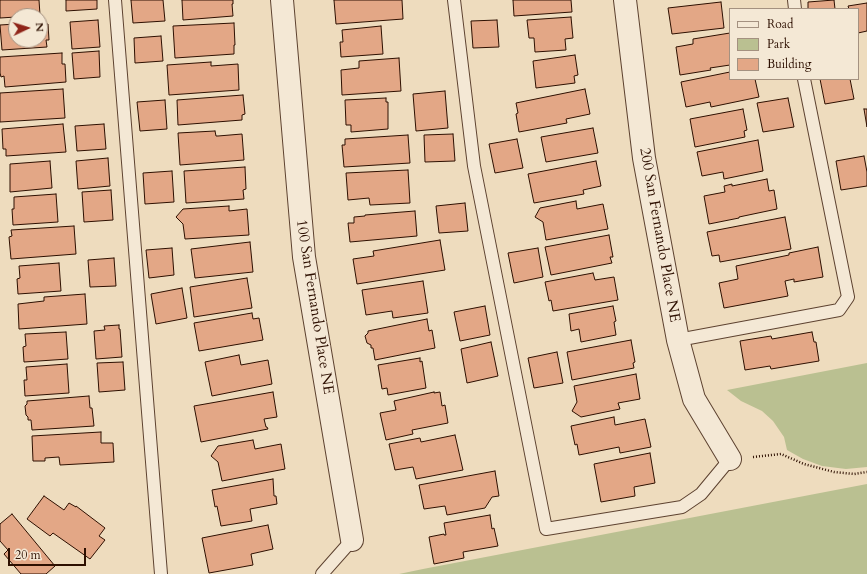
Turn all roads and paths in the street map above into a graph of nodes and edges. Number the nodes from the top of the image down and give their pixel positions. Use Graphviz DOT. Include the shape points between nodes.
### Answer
graph roads {
  1 [pos="115,0"];
  2 [pos="282,0"];
  3 [pos="454,0"];
  4 [pos="625,0"];
  5 [pos="804,80"];
  6 [pos="678,340"];
  7 [pos="730,459"];
  8 [pos="867,472"];
  9 [pos="352,540"];
  10 [pos="161,574"];
  11 [pos="322,574"];
  1 -- 10 [label="lane"];
  2 -- 9 [label="street, 100 San Fernando Place NE" via="304,257"];
  3 -- 7 [label="lane" via="474,166 546,529 682,507 701,494"];
  4 -- 6 [label="street, 200 San Fernando Place NE" via="644,158"];
  5 -- 6 [label="lane" via="848,297 839,310"];
  6 -- 7 [label="street, 200 San Fernando Place NE" via="694,399"];
  7 -- 8 [label="path" via="781,454 804,464 834,472"];
  9 -- 11 [label="lane"];
}
